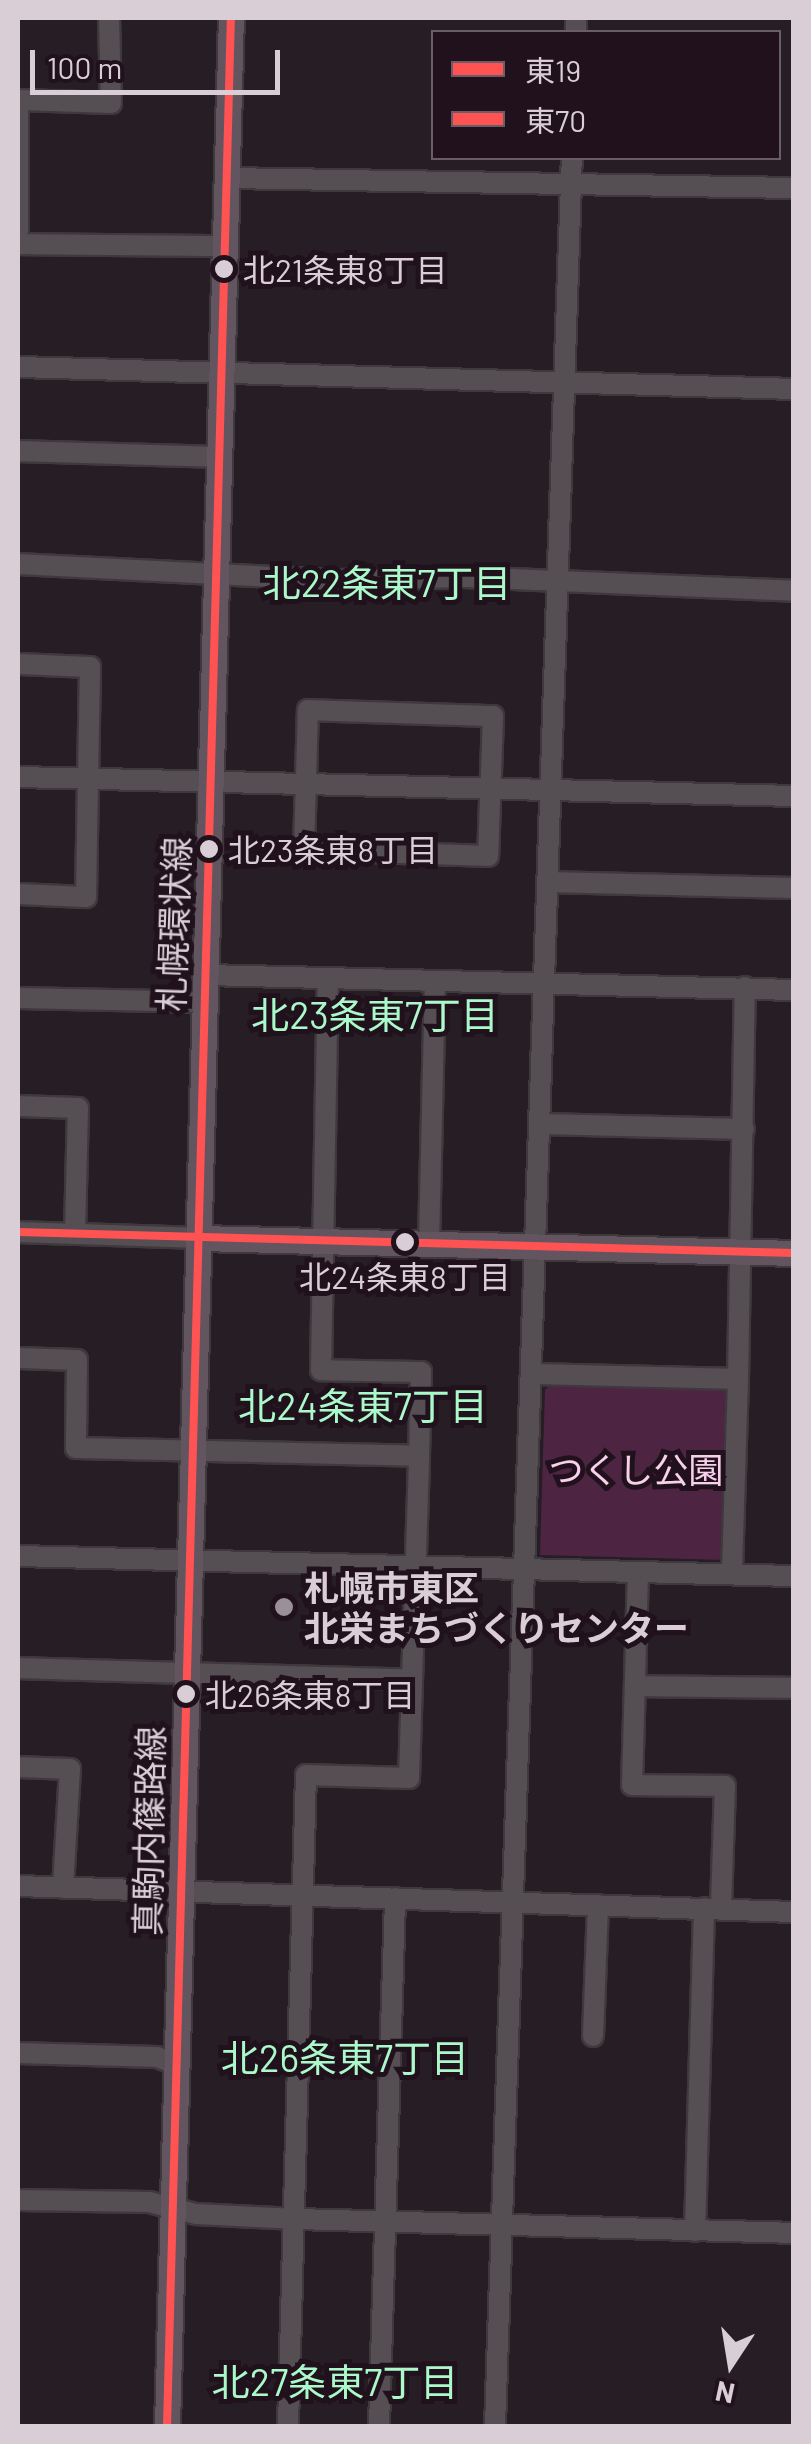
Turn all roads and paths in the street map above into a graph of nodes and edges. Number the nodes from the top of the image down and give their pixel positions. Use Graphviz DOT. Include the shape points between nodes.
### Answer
graph roads {
  1 [pos="109,18"];
  2 [pos="231,18"];
  3 [pos="19,100"];
  4 [pos="572,160"];
  5 [pos="227,178"];
  6 [pos="570,180"];
  7 [pos="794,188"];
  8 [pos="18,231"];
  9 [pos="18,244"];
  10 [pos="225,246"];
  11 [pos="18,367"];
  12 [pos="222,372"];
  13 [pos="564,384"];
  14 [pos="794,389"];
  15 [pos="18,451"];
  16 [pos="219,457"];
  17 [pos="18,564"];
  18 [pos="218,572"];
  19 [pos="555,586"];
  20 [pos="794,591"];
  21 [pos="18,664"];
  22 [pos="18,777"];
  23 [pos="89,779"];
  24 [pos="211,782"];
  25 [pos="306,785"];
  26 [pos="490,788"];
  27 [pos="551,790"];
  28 [pos="794,796"];
  29 [pos="547,882"];
  30 [pos="794,888"];
  31 [pos="18,894"];
  32 [pos="206,975"];
  33 [pos="328,979"];
  34 [pos="435,981"];
  35 [pos="545,985"];
  36 [pos="746,987"];
  37 [pos="794,990"];
  38 [pos="18,998"];
  39 [pos="206,1002"];
  40 [pos="18,1106"];
  41 [pos="542,1124"];
  42 [pos="744,1129"];
  43 [pos="18,1232"];
  44 [pos="75,1234"];
  45 [pos="199,1238"];
  46 [pos="322,1241"];
  47 [pos="429,1244"];
  48 [pos="536,1247"];
  49 [pos="740,1252"];
  50 [pos="794,1253"];
  51 [pos="18,1358"];
  52 [pos="534,1374"];
  53 [pos="738,1379"];
  54 [pos="194,1448"];
  55 [pos="418,1456"];
  56 [pos="18,1556"];
  57 [pos="191,1561"];
  58 [pos="415,1566"];
  59 [pos="526,1568"];
  60 [pos="638,1572"];
  61 [pos="732,1574"];
  62 [pos="794,1576"];
  63 [pos="18,1668"];
  64 [pos="187,1673"];
  65 [pos="412,1680"];
  66 [pos="636,1686"];
  67 [pos="794,1688"];
  68 [pos="18,1767"];
  69 [pos="18,1886"];
  70 [pos="63,1888"];
  71 [pos="182,1892"];
  72 [pos="306,1894"];
  73 [pos="395,1898"];
  74 [pos="514,1902"];
  75 [pos="598,1905"];
  76 [pos="713,1909"];
  77 [pos="794,1912"];
  78 [pos="593,2036"];
  79 [pos="18,2053"];
  80 [pos="178,2065"];
  81 [pos="18,2200"];
  82 [pos="172,2209"];
  83 [pos="296,2219"];
  84 [pos="386,2222"];
  85 [pos="501,2225"];
  86 [pos="695,2231"];
  87 [pos="794,2234"];
  88 [pos="167,2426"];
  89 [pos="288,2426"];
  90 [pos="378,2426"];
  91 [pos="494,2426"];
  1 -- 3 [label="street" via="111,103"];
  2 -- 5 [label="main road, 札幌環状線"];
  3 -- 8 [label="street"];
  4 -- 6 [label="street"];
  5 -- 6 [label="street" via="344,176 466,185"];
  5 -- 10 [label="main road, 札幌環状線"];
  6 -- 7 [label="street" via="696,190"];
  6 -- 13 [label="street"];
  9 -- 10 [label="street"];
  10 -- 12 [label="main road, 札幌環状線"];
  11 -- 12 [label="street"];
  12 -- 13 [label="street"];
  12 -- 16 [label="main road, 札幌環状線"];
  13 -- 14 [label="street"];
  13 -- 19 [label="street"];
  15 -- 16 [label="street"];
  16 -- 18 [label="main road, 札幌環状線"];
  17 -- 18 [label="street"];
  18 -- 19 [label="street"];
  18 -- 24 [label="main road, 札幌環状線"];
  19 -- 20 [label="street" via="658,582"];
  19 -- 27 [label="street"];
  21 -- 23 [label="street" via="90,667"];
  22 -- 23 [label="street"];
  23 -- 24 [label="street"];
  23 -- 31 [label="street" via="86,897"];
  24 -- 25 [label="street"];
  24 -- 32 [label="main road, 札幌環状線"];
  25 -- 26 [label="street"];
  25 -- 26 [label="street" via="304,850 488,856"];
  25 -- 26 [label="street" via="308,710 494,716"];
  26 -- 27 [label="street"];
  27 -- 28 [label="street"];
  27 -- 29 [label="street"];
  29 -- 30 [label="street"];
  29 -- 35 [label="street"];
  32 -- 33 [label="street"];
  32 -- 39 [label="main road, 札幌環状線"];
  33 -- 34 [label="street"];
  33 -- 46 [label="street"];
  34 -- 35 [label="street"];
  34 -- 47 [label="street"];
  35 -- 36 [label="street"];
  35 -- 41 [label="street"];
  36 -- 37 [label="street"];
  36 -- 42 [label="street"];
  38 -- 39 [label="street"];
  39 -- 45 [label="main road, 札幌環状線"];
  40 -- 44 [label="street" via="78,1108"];
  41 -- 42 [label="street"];
  41 -- 48 [label="street"];
  42 -- 49 [label="street"];
  43 -- 44 [label="street"];
  44 -- 45 [label="street"];
  45 -- 46 [label="main road"];
  45 -- 54 [label="main road, 真駒内篠路線"];
  46 -- 47 [label="main road"];
  46 -- 55 [label="street" via="322,1370 421,1372"];
  47 -- 48 [label="main road"];
  48 -- 49 [label="main road"];
  48 -- 52 [label="street"];
  49 -- 50 [label="main road"];
  49 -- 53 [label="street"];
  51 -- 54 [label="street" via="77,1360 76,1448"];
  52 -- 53 [label="street"];
  52 -- 59 [label="street"];
  53 -- 61 [label="street"];
  54 -- 55 [label="street"];
  54 -- 57 [label="main road, 真駒内篠路線"];
  55 -- 58 [label="street"];
  56 -- 57 [label="street"];
  57 -- 58 [label="street"];
  57 -- 64 [label="main road, 真駒内篠路線"];
  58 -- 59 [label="street"];
  58 -- 65 [label="street"];
  59 -- 60 [label="street"];
  59 -- 74 [label="street"];
  60 -- 61 [label="street"];
  60 -- 66 [label="street"];
  61 -- 62 [label="street"];
  63 -- 64 [label="street"];
  64 -- 65 [label="street"];
  64 -- 71 [label="main road, 真駒内篠路線"];
  65 -- 72 [label="street" via="409,1778 306,1775"];
  66 -- 67 [label="street"];
  66 -- 76 [label="street" via="632,1785 725,1786"];
  68 -- 70 [label="street" via="70,1769"];
  69 -- 70 [label="street"];
  70 -- 71 [label="street"];
  71 -- 72 [label="street"];
  71 -- 80 [label="main road, 真駒内篠路線"];
  72 -- 73 [label="street"];
  72 -- 83 [label="street"];
  73 -- 74 [label="street"];
  73 -- 84 [label="street"];
  74 -- 75 [label="street"];
  74 -- 85 [label="street"];
  75 -- 76 [label="street"];
  75 -- 78 [label="street"];
  76 -- 77 [label="street"];
  76 -- 86 [label="street"];
  79 -- 80 [label="street" via="158,2056"];
  80 -- 82 [label="main road, 真駒内篠路線"];
  81 -- 82 [label="street" via="149,2202"];
  82 -- 83 [label="street"];
  82 -- 88 [label="main road, 真駒内篠路線"];
  83 -- 84 [label="street"];
  83 -- 89 [label="street"];
  84 -- 85 [label="street"];
  84 -- 90 [label="street"];
  85 -- 86 [label="street"];
  85 -- 91 [label="street"];
  86 -- 87 [label="street"];
}
